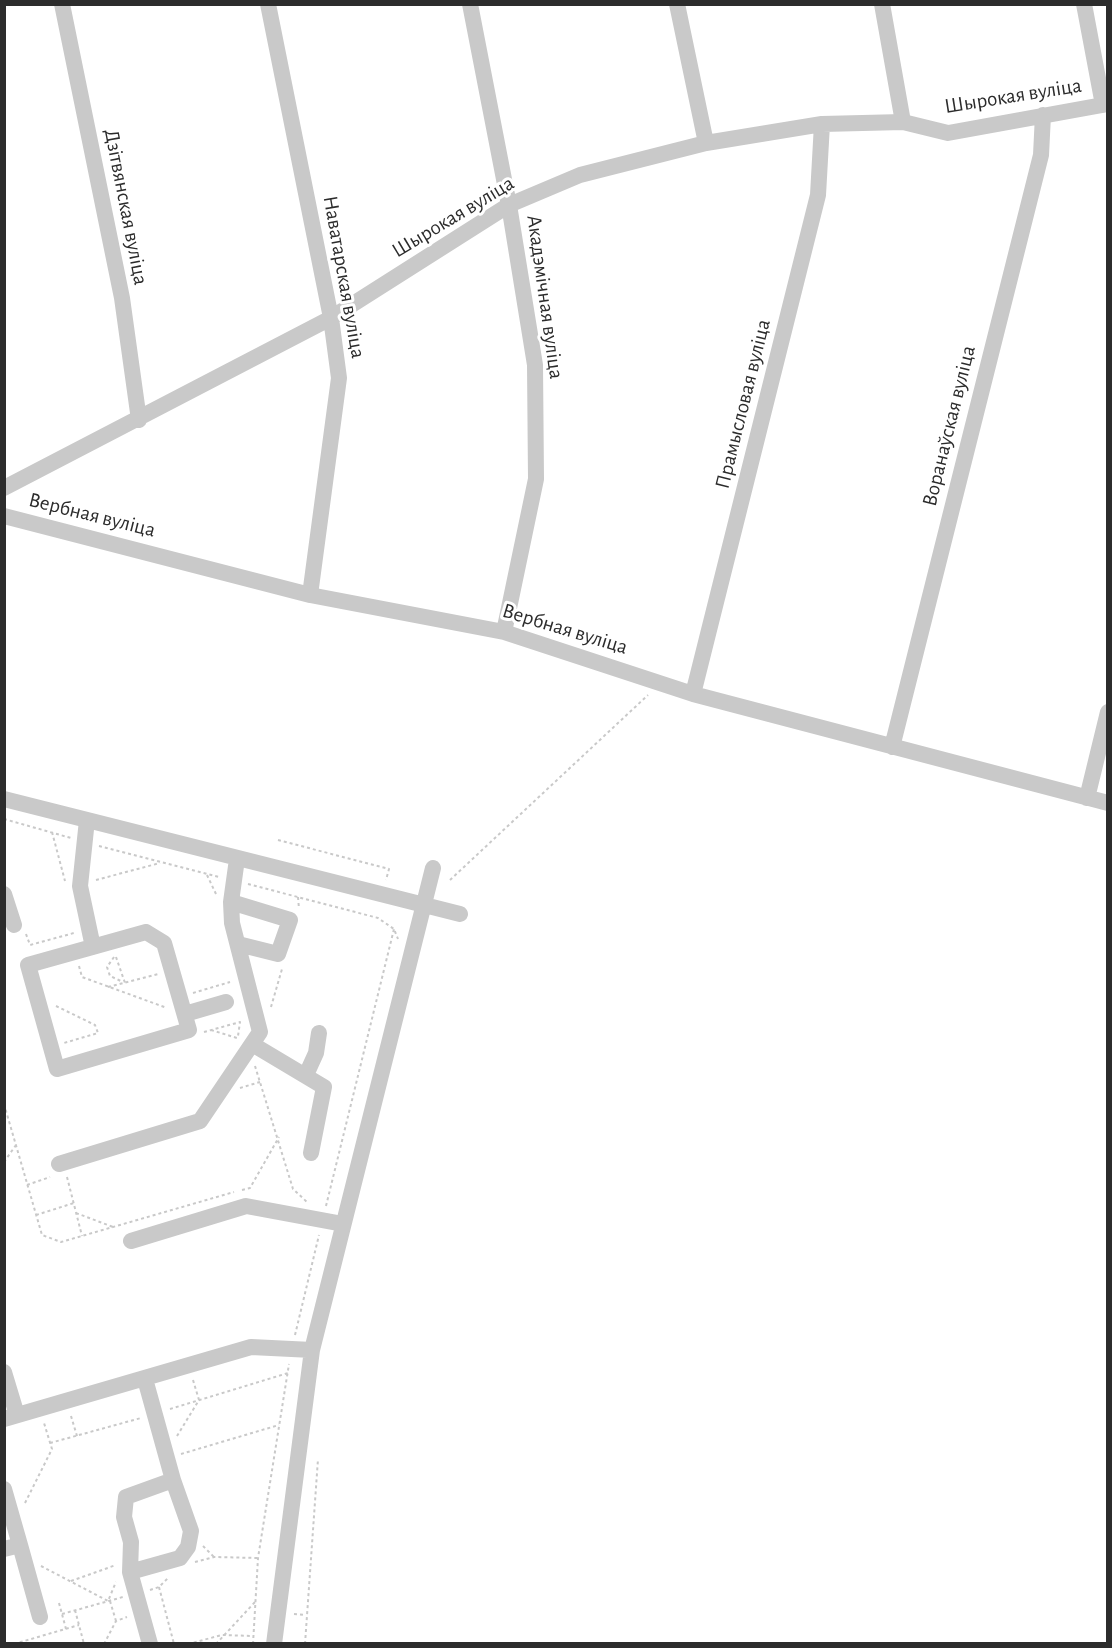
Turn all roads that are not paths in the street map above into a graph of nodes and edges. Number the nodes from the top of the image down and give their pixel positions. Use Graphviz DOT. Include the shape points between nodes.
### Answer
graph roads {
  1 [pos="62,4"];
  2 [pos="268,4"];
  3 [pos="470,4"];
  4 [pos="677,4"];
  5 [pos="882,4"];
  6 [pos="1084,4"];
  7 [pos="1105,104"];
  8 [pos="1043,115"];
  9 [pos="903,122"];
  10 [pos="822,124"];
  11 [pos="706,143"];
  12 [pos="509,205"];
  13 [pos="331,318"];
  14 [pos="139,420"];
  15 [pos="4,488"];
  16 [pos="4,516"];
  17 [pos="310,595"];
  18 [pos="504,632"];
  19 [pos="693,694"];
  20 [pos="1107,712"];
  21 [pos="892,747"];
  22 [pos="1087,798"];
  23 [pos="4,799"];
  24 [pos="1107,803"];
  25 [pos="87,820"];
  26 [pos="237,859"];
  27 [pos="433,868"];
  28 [pos="4,894"];
  29 [pos="231,902"];
  30 [pos="423,905"];
  31 [pos="460,914"];
  32 [pos="19,925"];
  33 [pos="238,944"];
  34 [pos="93,947"];
  35 [pos="226,1002"];
  36 [pos="185,1014"];
  37 [pos="319,1033"];
  38 [pos="245,1041"];
  39 [pos="306,1075"];
  40 [pos="311,1153"];
  41 [pos="63,1167"];
  42 [pos="343,1224"];
  43 [pos="131,1241"];
  44 [pos="312,1350"];
  45 [pos="4,1372"];
  46 [pos="145,1379"];
  47 [pos="11,1417"];
  48 [pos="173,1480"];
  49 [pos="4,1489"];
  50 [pos="16,1551"];
  51 [pos="126,1570"];
  52 [pos="40,1617"];
  53 [pos="150,1644"];
  54 [pos="274,1644"];
  1 -- 14 [label="street, Дзітвянская вуліца" via="122,298"];
  2 -- 13 [label="street, Наватарская вуліца"];
  3 -- 12 [label="street, Акадэмічная вуліца"];
  4 -- 11 [label="street"];
  5 -- 9 [label="street"];
  6 -- 7 [label="street"];
  7 -- 8 [label="street, Шырокая вуліца"];
  8 -- 9 [label="street, Шырокая вуліца" via="948,133"];
  8 -- 21 [label="street, Воранаўская вуліца" via="1041,155"];
  9 -- 10 [label="street, Шырокая вуліца"];
  10 -- 11 [label="street, Шырокая вуліца"];
  10 -- 19 [label="street, Прамысловая вуліца" via="818,195"];
  11 -- 12 [label="street, Шырокая вуліца" via="580,175"];
  12 -- 13 [label="street, Шырокая вуліца"];
  12 -- 18 [label="street, Акадэмічная вуліца" via="536,365 536,479"];
  13 -- 14 [label="street, Шырокая вуліца"];
  13 -- 17 [label="street, Наватарская вуліца" via="339,378"];
  14 -- 15 [label="street, Шырокая вуліца"];
  16 -- 17 [label="street, Вербная вуліца"];
  17 -- 18 [label="street, Вербная вуліца"];
  18 -- 19 [label="street, Вербная вуліца"];
  19 -- 21 [label="street, Вербная вуліца"];
  20 -- 22 [label="street"];
  21 -- 22 [label="street, Вербная вуліца"];
  22 -- 24 [label="street, Вербная вуліца"];
  23 -- 25 [label="street"];
  25 -- 26 [label="street"];
  25 -- 34 [label="street" via="80,886"];
  26 -- 29 [label="street"];
  26 -- 30 [label="street"];
  27 -- 30 [label="street"];
  28 -- 32 [label="street"];
  29 -- 33 [label="street"];
  29 -- 33 [label="street" via="290,920 278,954"];
  30 -- 31 [label="street"];
  30 -- 42 [label="street"];
  33 -- 38 [label="street" via="260,1032"];
  34 -- 36 [label="street" via="114,948 146,932 164,944"];
  34 -- 36 [label="street" via="28,965 57,1069 189,1030"];
  35 -- 36 [label="street"];
  37 -- 39 [label="street" via="316,1053"];
  38 -- 39 [label="street"];
  38 -- 41 [label="street" via="200,1121"];
  39 -- 40 [label="street" via="324,1087"];
  42 -- 43 [label="street" via="246,1206"];
  42 -- 44 [label="street"];
  44 -- 46 [label="street" via="251,1347"];
  44 -- 54 [label="street"];
  45 -- 47 [label="street"];
  46 -- 47 [label="street"];
  46 -- 48 [label="street"];
  48 -- 51 [label="street" via="126,1497 124,1517 131,1542"];
  48 -- 51 [label="street" via="191,1531 188,1547 180,1558"];
  49 -- 50 [label="street" via="15,1525"];
  50 -- 52 [label="street"];
  51 -- 53 [label="street" via="130,1595"];
}
